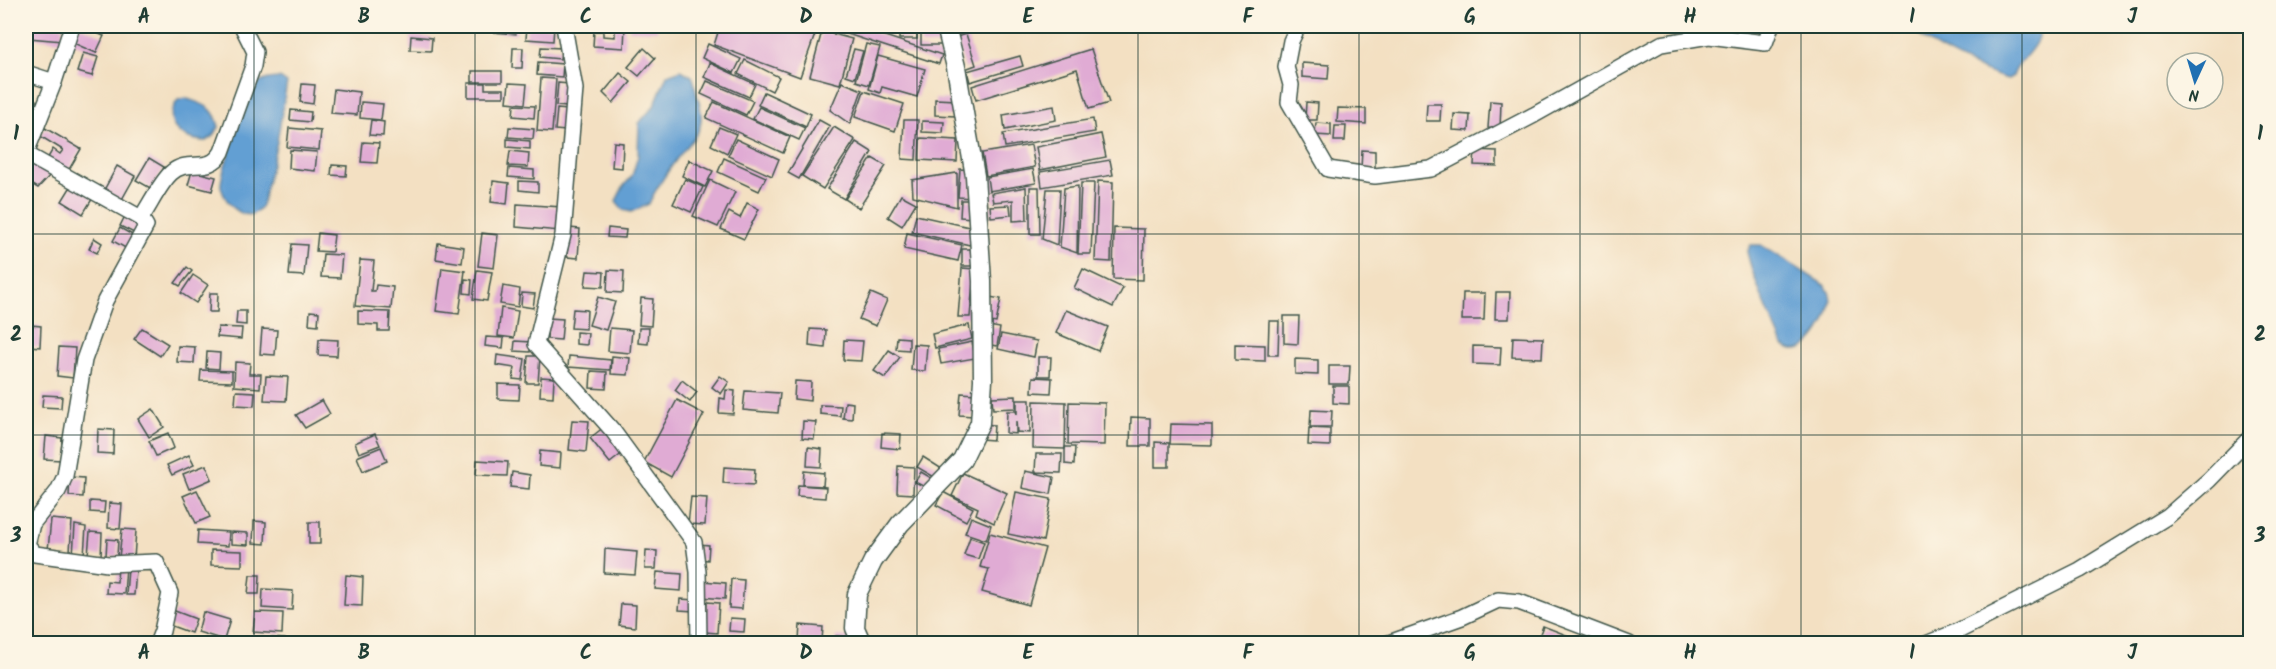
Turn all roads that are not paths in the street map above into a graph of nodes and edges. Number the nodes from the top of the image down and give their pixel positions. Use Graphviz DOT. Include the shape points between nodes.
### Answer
graph roads {
  1 [pos="72,26"];
  2 [pos="242,26"];
  3 [pos="564,26"];
  4 [pos="946,26"];
  5 [pos="1298,26"];
  6 [pos="1771,26"];
  7 [pos="26,73"];
  8 [pos="54,82"];
  9 [pos="26,154"];
  10 [pos="141,218"];
  11 [pos="2250,438"];
  12 [pos="157,644"];
  13 [pos="699,644"];
  14 [pos="862,644"];
  15 [pos="1386,644"];
  16 [pos="1629,644"];
  17 [pos="1926,644"];
  1 -- 8 [label="street"];
  2 -- 10 [label="street" via="255,52 253,66 222,152 207,165 188,165 172,172"];
  3 -- 13 [label="street" via="575,89 563,235 536,344 613,431 694,542"];
  4 -- 14 [label="street" via="975,176 982,292 980,423 962,460 900,524 873,561 857,594 855,628"];
  5 -- 6 [label="street" via="1286,67 1291,85 1289,102 1328,169 1375,176 1431,169 1661,44 1709,36 1765,43"];
  7 -- 8 [label="street"];
  8 -- 9 [label="street"];
  9 -- 10 [label="street"];
  10 -- 12 [label="street" via="146,226 105,301 84,360 65,476 32,524 27,545 35,554 108,564 156,562 170,593"];
  11 -- 17 [label="street" via="2168,516 2080,570"];
  15 -- 16 [label="street" via="1498,600 1519,602"];
}
